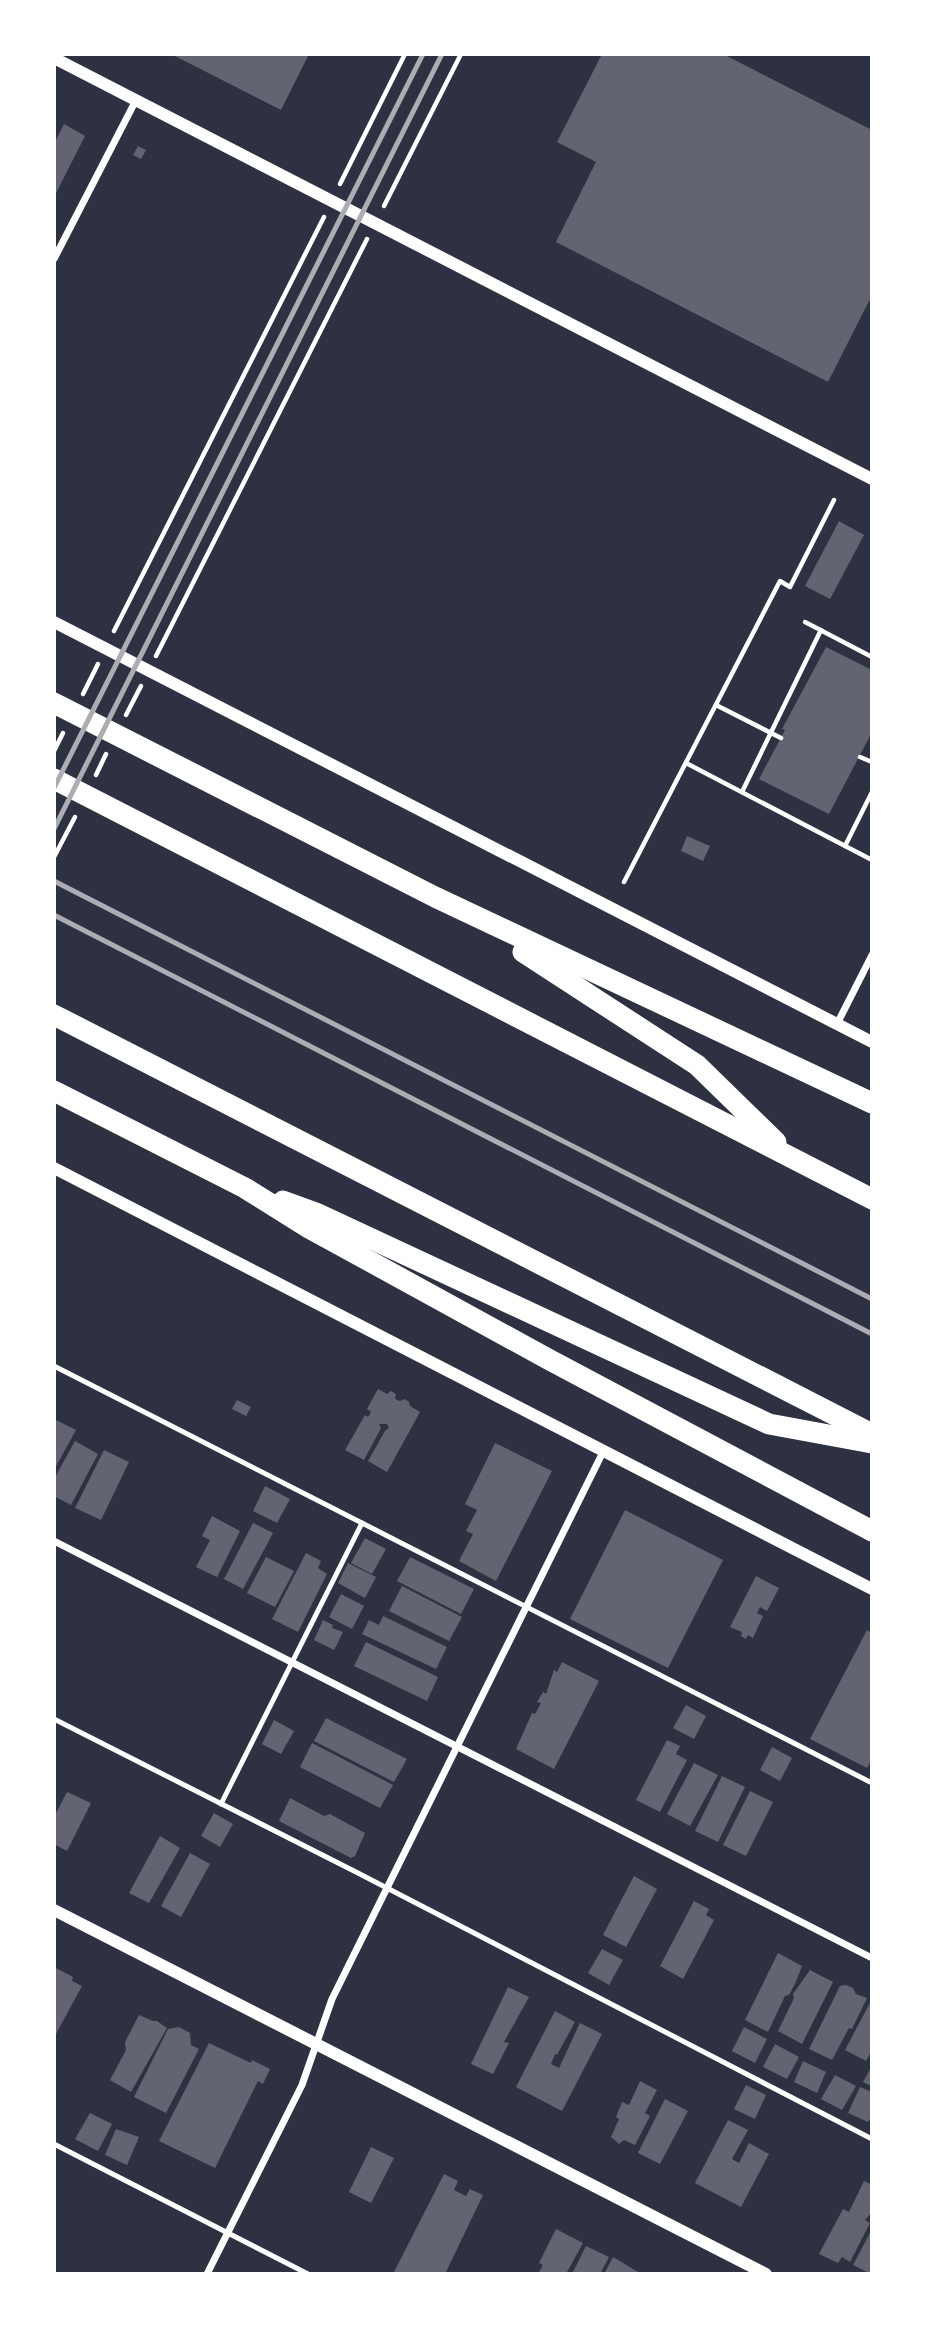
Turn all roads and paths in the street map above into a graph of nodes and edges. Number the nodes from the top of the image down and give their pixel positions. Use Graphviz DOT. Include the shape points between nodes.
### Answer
graph roads {
  1 [pos="405,54"];
  2 [pos="461,54"];
  3 [pos="54,58"];
  4 [pos="136,100"];
  5 [pos="349,165"];
  6 [pos="393,188"];
  7 [pos="313,240"];
  8 [pos="54,259"];
  9 [pos="355,262"];
  10 [pos="872,479"];
  11 [pos="834,500"];
  12 [pos="54,622"];
  13 [pos="805,622"];
  14 [pos="821,630"];
  15 [pos="168,634"];
  16 [pos="113,635"];
  17 [pos="872,657"];
  18 [pos="101,658"];
  19 [pos="54,703"];
  20 [pos="78,704"];
  21 [pos="716,705"];
  22 [pos="66,727"];
  23 [pos="771,733"];
  24 [pos="781,738"];
  25 [pos="54,751"];
  26 [pos="860,757"];
  27 [pos="872,762"];
  28 [pos="686,763"];
  29 [pos="54,779"];
  30 [pos="742,792"];
  31 [pos="872,792"];
  32 [pos="845,846"];
  33 [pos="872,860"];
  34 [pos="624,882"];
  35 [pos="435,897"];
  36 [pos="872,955"];
  37 [pos="54,1015"];
  38 [pos="837,1024"];
  39 [pos="872,1042"];
  40 [pos="54,1091"];
  41 [pos="872,1103"];
  42 [pos="793,1158"];
  43 [pos="54,1168"];
  44 [pos="245,1188"];
  45 [pos="872,1199"];
  46 [pos="54,1366"];
  47 [pos="872,1434"];
  48 [pos="872,1443"];
  49 [pos="603,1452"];
  50 [pos="362,1523"];
  51 [pos="872,1531"];
  52 [pos="54,1541"];
  53 [pos="872,1589"];
  54 [pos="526,1607"];
  55 [pos="292,1663"];
  56 [pos="54,1720"];
  57 [pos="457,1746"];
  58 [pos="872,1783"];
  59 [pos="221,1804"];
  60 [pos="387,1888"];
  61 [pos="54,1910"];
  62 [pos="872,1958"];
  63 [pos="316,2043"];
  64 [pos="872,2139"];
  65 [pos="54,2144"];
  66 [pos="228,2232"];
  67 [pos="207,2274"];
  68 [pos="309,2274"];
  69 [pos="766,2274"];
  1 -- 5 [label="path"];
  2 -- 6 [label="path"];
  3 -- 4 [label="street"];
  4 -- 8 [label="street"];
  4 -- 10 [label="street"];
  7 -- 16 [label="path"];
  9 -- 15 [label="path"];
  11 -- 21 [label="path" via="790,587 780,581"];
  12 -- 38 [label="street"];
  13 -- 14 [label="path"];
  14 -- 17 [label="path"];
  14 -- 23 [label="path"];
  18 -- 20 [label="path"];
  19 -- 35 [label="highway"];
  21 -- 23 [label="path"];
  21 -- 28 [label="path"];
  22 -- 25 [label="path"];
  23 -- 24 [label="path"];
  23 -- 30 [label="path"];
  26 -- 27 [label="path"];
  28 -- 30 [label="path"];
  28 -- 34 [label="path"];
  29 -- 42 [label="highway"];
  30 -- 32 [label="path"];
  31 -- 32 [label="path"];
  32 -- 33 [label="path"];
  35 -- 41 [label="highway"];
  35 -- 42 [label="highway" via="697,1065"];
  36 -- 38 [label="street"];
  37 -- 47 [label="highway"];
  38 -- 39 [label="street"];
  40 -- 44 [label="highway"];
  42 -- 45 [label="highway"];
  43 -- 49 [label="street"];
  44 -- 48 [label="highway" via="316,1213 769,1424"];
  44 -- 51 [label="highway" via="524,1346"];
  46 -- 50 [label="lane"];
  49 -- 53 [label="street"];
  49 -- 54 [label="street"];
  50 -- 54 [label="lane"];
  50 -- 55 [label="lane"];
  52 -- 55 [label="street"];
  54 -- 57 [label="street"];
  54 -- 58 [label="lane"];
  55 -- 57 [label="street"];
  55 -- 59 [label="lane"];
  56 -- 59 [label="lane"];
  57 -- 60 [label="street"];
  57 -- 62 [label="street"];
  59 -- 60 [label="lane"];
  60 -- 63 [label="street" via="332,1999"];
  60 -- 64 [label="lane"];
  61 -- 63 [label="street"];
  63 -- 66 [label="street" via="302,2085"];
  63 -- 69 [label="street"];
  65 -- 66 [label="lane"];
  66 -- 67 [label="street"];
  66 -- 68 [label="lane"];
}
